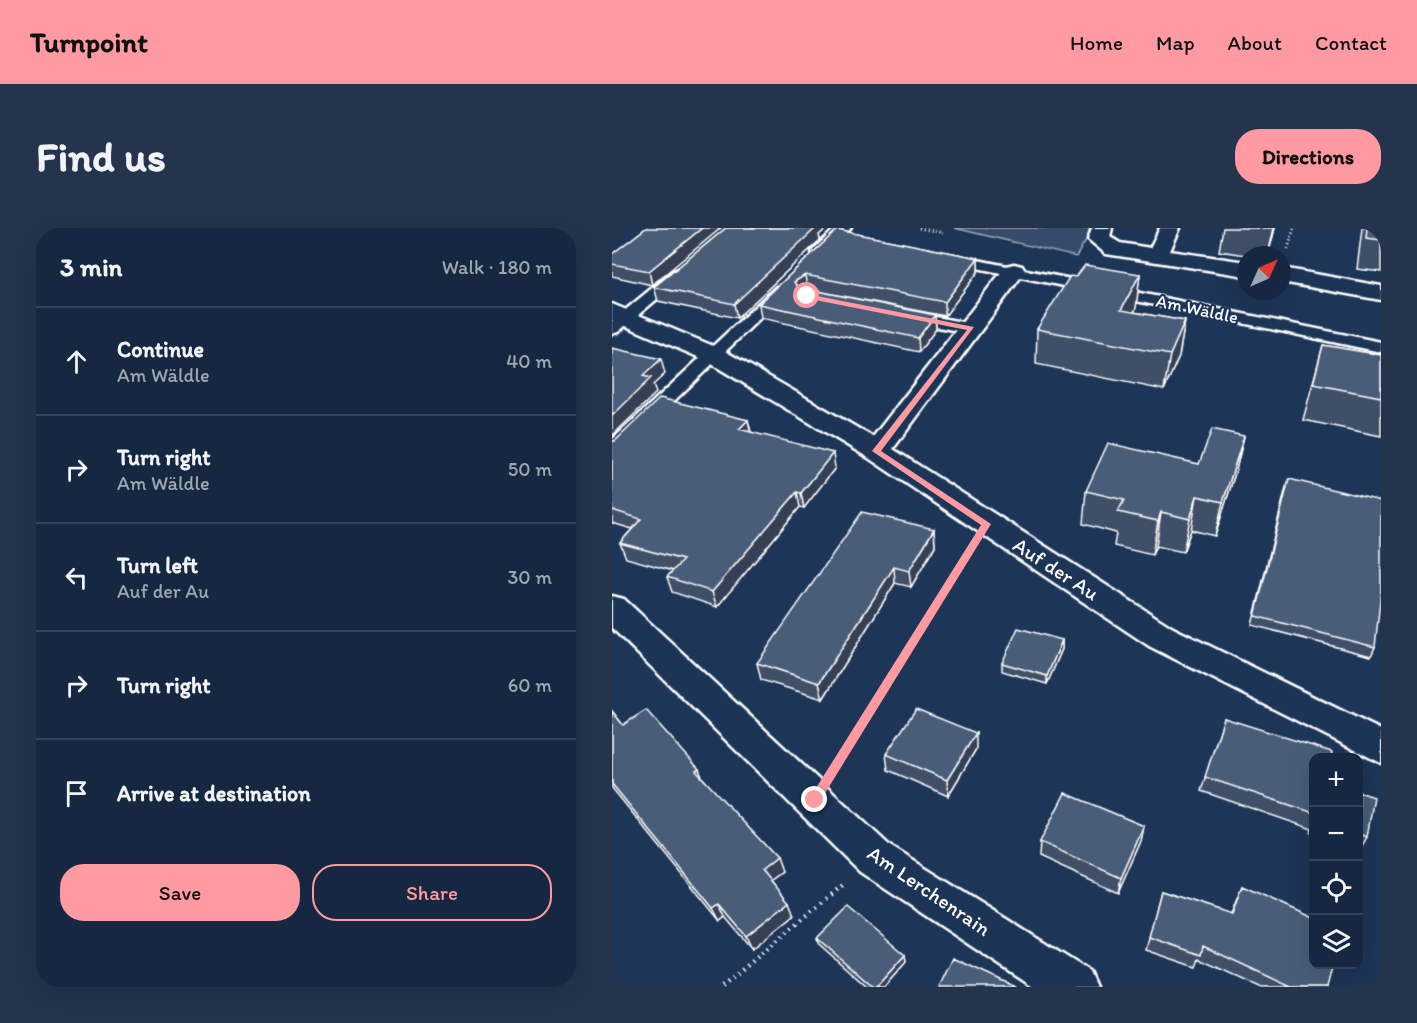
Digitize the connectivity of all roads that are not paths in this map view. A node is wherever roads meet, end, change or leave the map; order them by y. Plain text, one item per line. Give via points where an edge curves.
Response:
1 (844, 228) edge
2 (1102, 228) edge
3 (1170, 228) edge
4 (1157, 255) junction
5 (937, 256) edge
6 (811, 260) edge
7 (690, 264) edge
8 (1237, 268) edge
9 (1014, 271) junction
10 (795, 276) edge
11 (1291, 277) edge
12 (1381, 292) edge
13 (889, 312) edge
14 (617, 319) edge
15 (972, 328) junction
16 (1381, 347) edge
17 (714, 355) junction
18 (612, 450) edge
19 (877, 451) junction
20 (612, 608) edge
21 (1381, 747) edge
22 (1073, 987) edge

1 - 6 lane
2 - 4 street via 1099,239 1114,249
3 - 4 street
4 - 8 street
5 - 9 lane, Am Wäldle
7 - 14 lane
9 - 15 street
9 - 16 lane, Am Wäldle
10 - 17 lane
11 - 12 street
13 - 15 lane
14 - 17 street, Auf der Au
15 - 19 street
17 - 18 lane
17 - 19 street, Auf der Au
19 - 21 street, Auf der Au via 1161,637
20 - 22 street, Am Lerchenrain via 874,859

